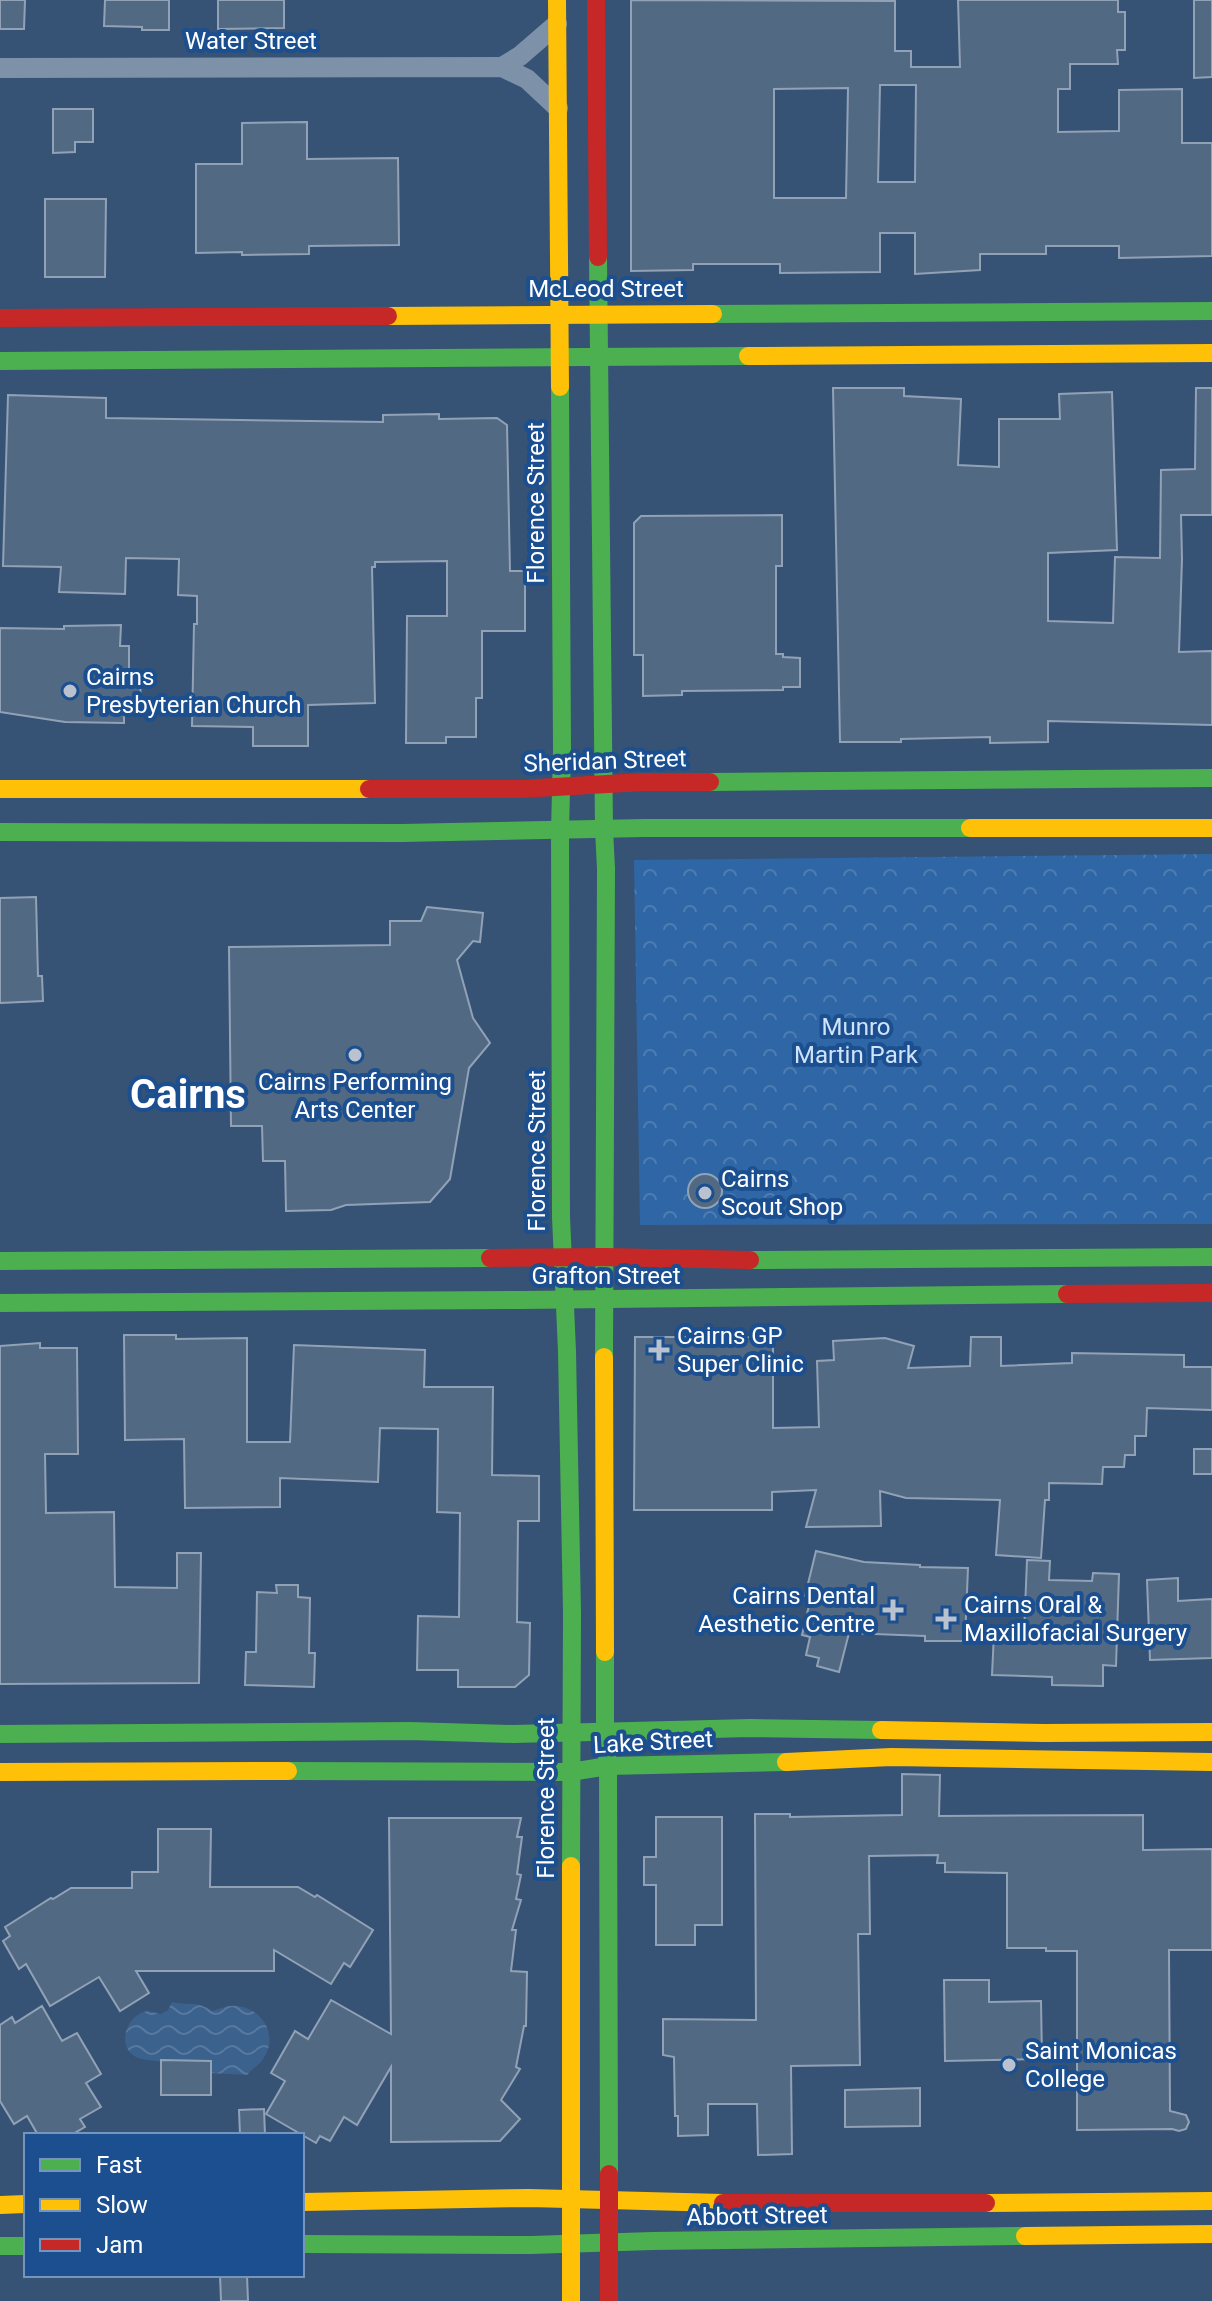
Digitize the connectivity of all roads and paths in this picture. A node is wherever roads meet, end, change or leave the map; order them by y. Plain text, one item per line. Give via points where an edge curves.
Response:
1 (557, 0) edge
2 (596, 0) edge
3 (557, 24) junction
4 (502, 67) junction
5 (0, 68) edge
6 (558, 108) junction
7 (1212, 311) edge
8 (558, 314) junction
9 (598, 314) junction
10 (0, 318) edge
11 (1212, 353) edge
12 (559, 357) junction
13 (598, 357) junction
14 (0, 361) edge
15 (1212, 778) edge
16 (602, 785) junction
17 (309, 788) junction
18 (561, 788) junction
19 (0, 789) edge
20 (313, 819) junction
21 (1212, 828) edge
22 (604, 829) junction
23 (560, 831) junction
24 (0, 832) edge
25 (562, 1257) junction
26 (605, 1257) junction
27 (1212, 1257) edge
28 (0, 1261) edge
29 (409, 1272) junction
30 (692, 1272) junction
31 (1212, 1293) edge
32 (564, 1298) junction
33 (604, 1299) junction
34 (699, 1299) junction
35 (397, 1301) junction
36 (0, 1303) edge
37 (605, 1731) junction
38 (1212, 1732) edge
39 (570, 1733) junction
40 (0, 1734) edge
41 (413, 1751) junction
42 (1212, 1762) edge
43 (608, 1766) junction
44 (0, 1772) edge
45 (571, 1772) junction
46 (572, 2199) junction
47 (407, 2200) junction
48 (609, 2200) junction
49 (1212, 2201) edge
50 (304, 2202) edge
51 (24, 2204) edge
52 (0, 2205) edge
53 (1212, 2234) edge
54 (610, 2241) junction
55 (304, 2244) edge
56 (407, 2244) junction
57 (571, 2244) junction
58 (0, 2246) edge
59 (24, 2246) edge
60 (571, 2301) edge
61 (609, 2301) edge

1 - 3 main road, Florence Street
2 - 9 main road
3 - 4 street
3 - 6 main road, Florence Street
4 - 5 street, Water Street
4 - 6 street via 527,79
6 - 8 main road, Florence Street
7 - 9 main road, McLeod Street
8 - 9 main road, McLeod Street
8 - 10 main road, McLeod Street
8 - 12 main road, Florence Street
9 - 13 main road
11 - 13 main road
12 - 13 main road
12 - 14 main road
12 - 18 main road, Florence Street
13 - 16 main road
15 - 16 main road, Sheridan Street
16 - 18 main road, Sheridan Street
16 - 22 main road
17 - 18 main road, Sheridan Street
17 - 19 main road, Sheridan Street
17 - 20 main road via 317,801
18 - 23 main road, Florence Street
20 - 23 main road
20 - 24 main road
21 - 22 main road
22 - 23 main road
22 - 26 main road
23 - 25 main road, Florence Street
25 - 26 main road, Grafton Street
25 - 29 main road, Grafton Street
25 - 32 main road, Florence Street
26 - 30 main road, Grafton Street
26 - 33 main road
27 - 30 main road, Grafton Street
28 - 29 main road, Grafton Street
29 - 35 main road via 414,1292
30 - 34 main road via 690,1288
31 - 34 main road, Grafton Street
32 - 33 main road, Grafton Street
32 - 35 main road, Grafton Street
32 - 39 main road, Florence Street
33 - 34 main road, Grafton Street
33 - 37 main road
35 - 36 main road, Grafton Street
37 - 38 main road, Lake Street
37 - 39 main road, Lake Street
37 - 43 main road
39 - 41 main road, Lake Street via 513,1734
39 - 45 main road, Florence Street
40 - 41 main road, Lake Street
41 - 44 main road, Lake Street
41 - 45 main road, Lake Street
42 - 43 main road, Lake Street via 891,1757
43 - 45 main road, Lake Street
43 - 48 main road
45 - 46 main road, Florence Street
46 - 47 main road, Abbott Street
46 - 48 main road, Abbott Street
46 - 57 main road, Florence Street
47 - 50 main road, Abbott Street
47 - 56 main road via 417,2223
48 - 49 main road, Abbott Street
48 - 54 main road
51 - 52 main road
53 - 54 main road, Abbott Street
54 - 57 main road, Abbott Street
54 - 61 main road
55 - 56 main road, Abbott Street
56 - 57 main road, Abbott Street
57 - 60 main road, Florence Street
58 - 59 main road

